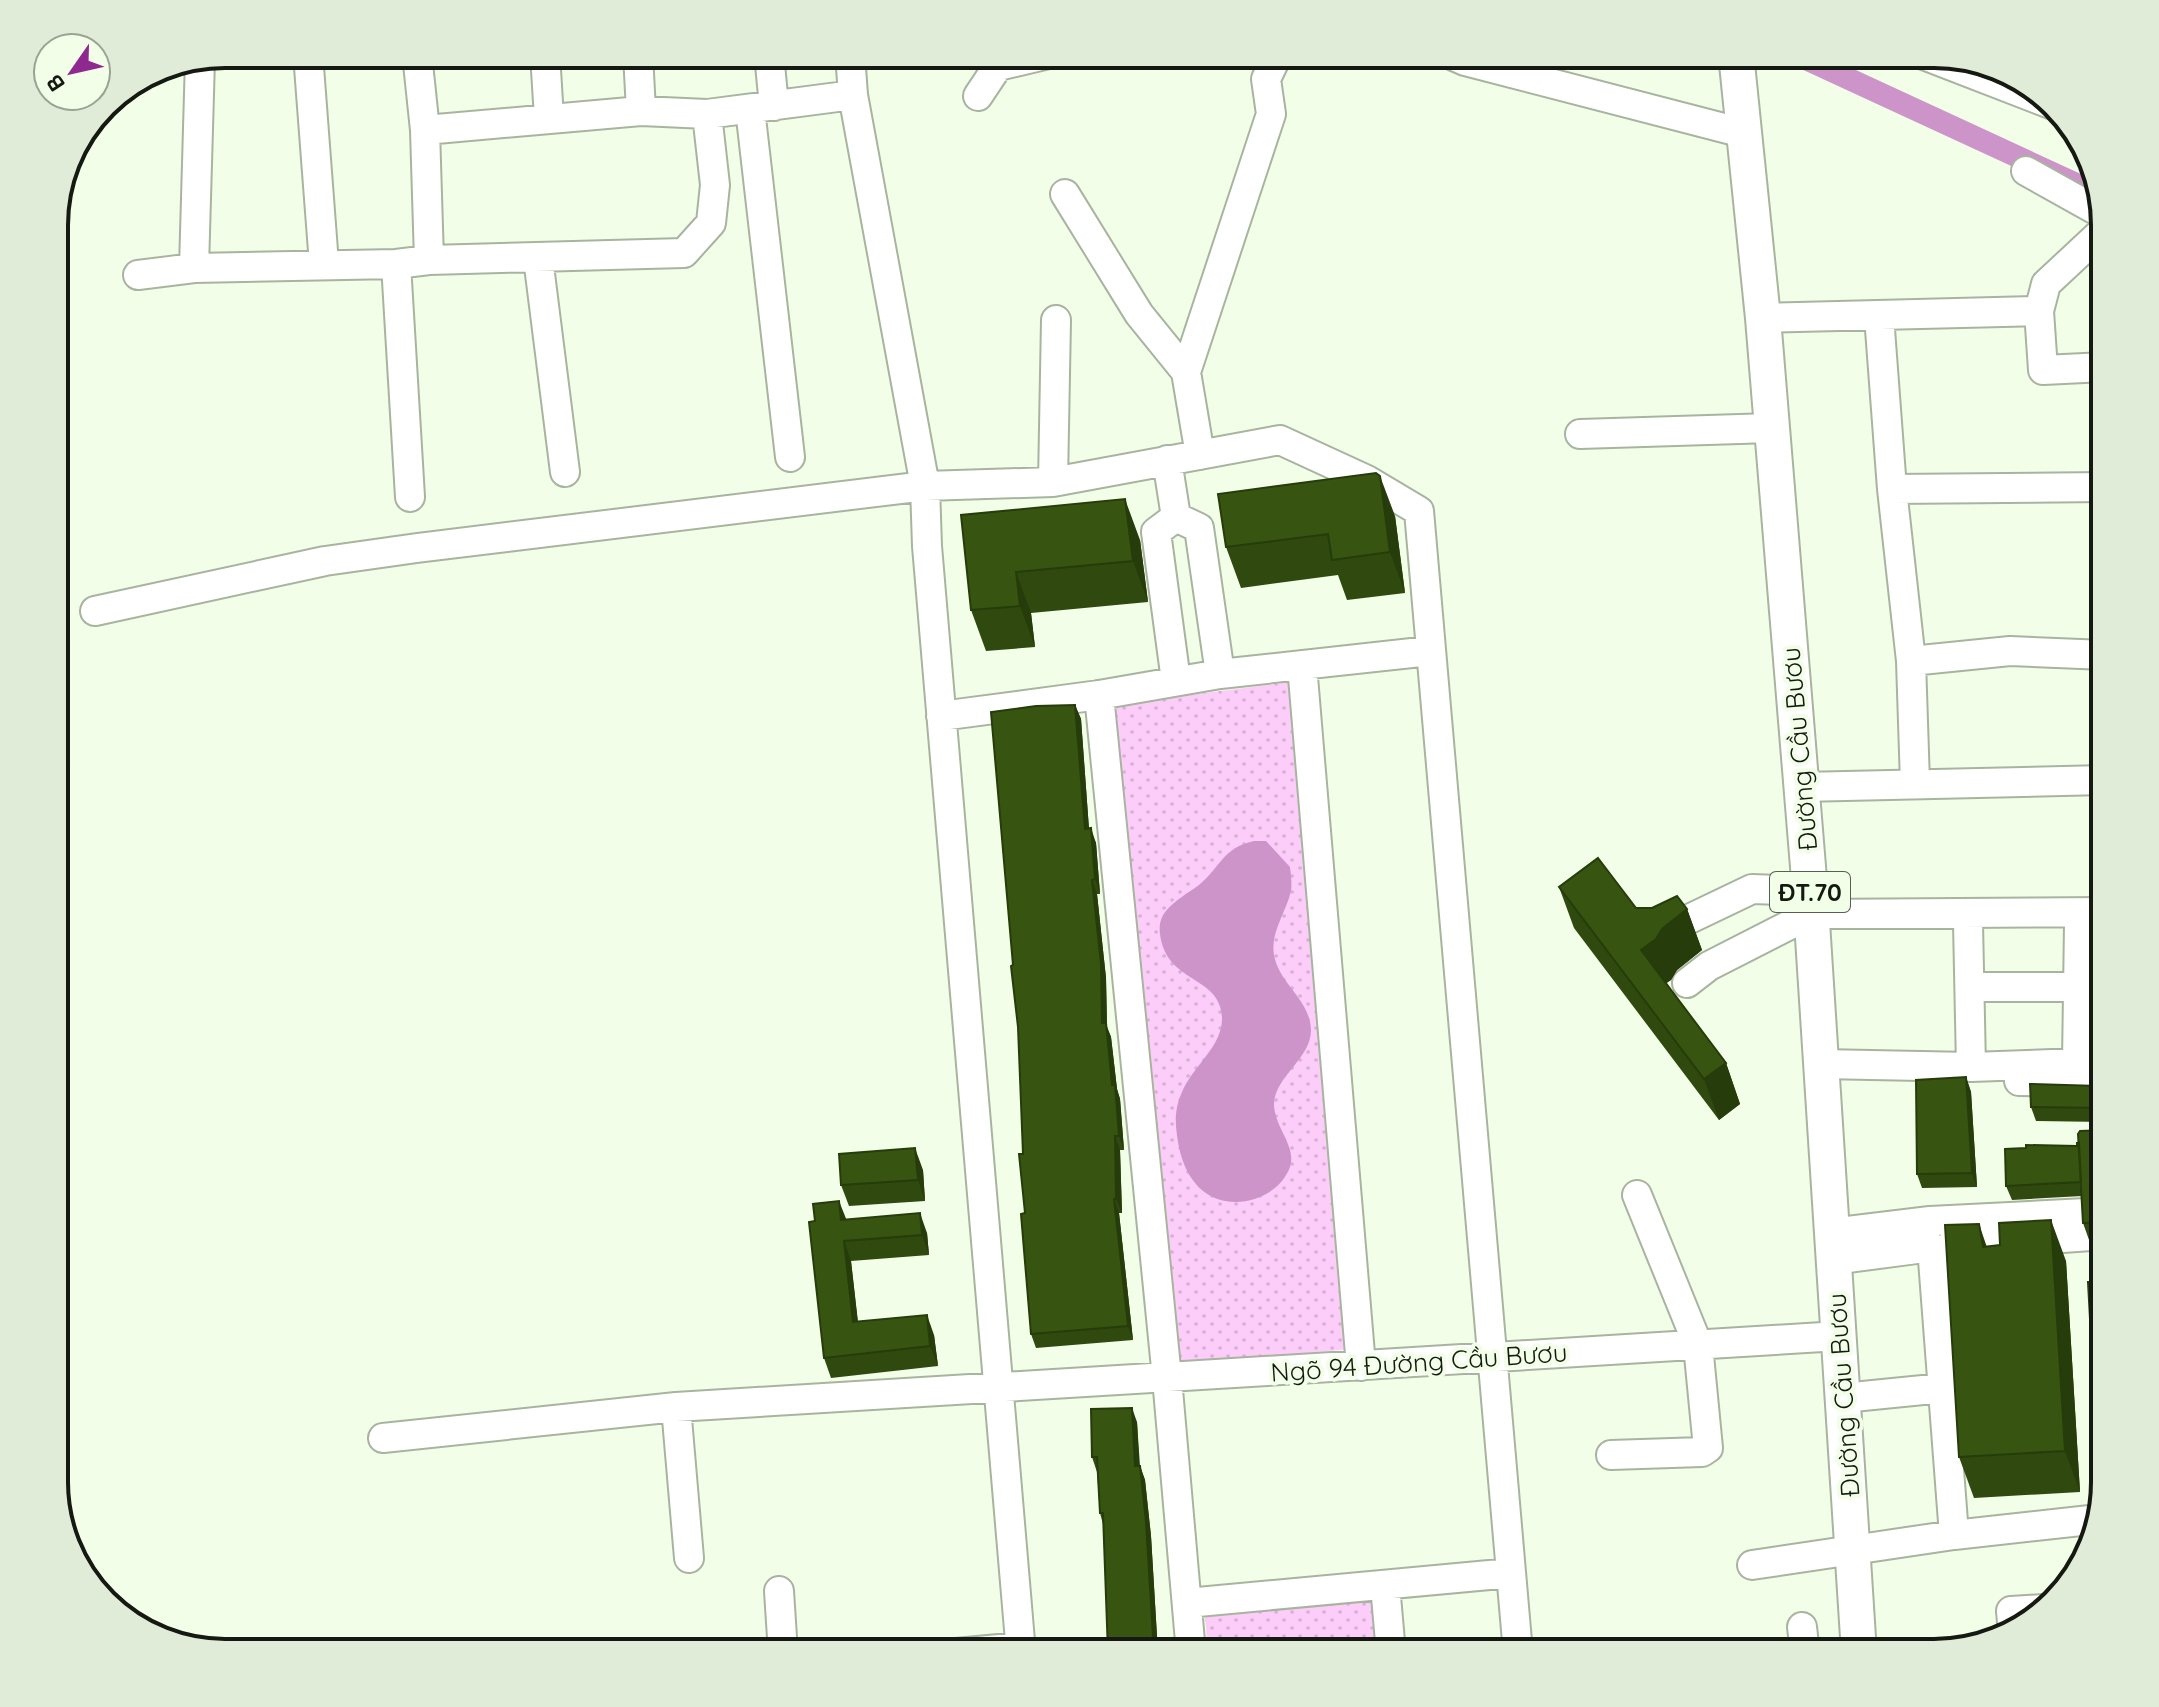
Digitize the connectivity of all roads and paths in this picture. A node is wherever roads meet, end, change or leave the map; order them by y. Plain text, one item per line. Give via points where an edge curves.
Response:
1 (309, 68) edge
2 (418, 68) edge
3 (546, 68) edge
4 (639, 68) edge
5 (767, 68) edge
6 (851, 68) edge
7 (997, 68) edge
8 (1271, 68) edge
9 (1492, 68) edge
10 (1737, 68) edge
11 (200, 70) edge
12 (1967, 71) edge
13 (2010, 88) edge
14 (853, 95) junction
15 (978, 96) dead end
16 (762, 107) junction
17 (641, 111) junction
18 (707, 114) junction
19 (549, 118) junction
20 (425, 130) junction
21 (1743, 133) junction
22 (2026, 171) dead end
23 (1065, 194) dead end
24 (2090, 207) edge
25 (2091, 242) edge
26 (538, 258) junction
27 (429, 260) junction
28 (324, 264) junction
29 (396, 264) junction
30 (194, 268) junction
31 (138, 275) dead end
32 (2039, 311) junction
33 (1879, 316) junction
34 (1763, 318) junction
35 (1056, 320) dead end
36 (2091, 368) edge
37 (1186, 372) junction
38 (1772, 428) junction
39 (1580, 434) dead end
40 (1200, 455) junction
41 (790, 457) dead end
42 (1167, 460) junction
43 (565, 472) dead end
44 (1053, 482) junction
45 (925, 486) junction
46 (2091, 487) edge
47 (1892, 489) junction
48 (410, 497) dead end
49 (1176, 517) junction
50 (95, 611) dead end
51 (1430, 651) junction
52 (2091, 654) edge
53 (1911, 661) junction
54 (1302, 665) junction
55 (1220, 674) junction
56 (1176, 681) junction
57 (1099, 695) junction
58 (941, 716) junction
59 (2091, 780) edge
60 (1915, 783) junction
61 (1801, 787) junction
62 (1811, 903) junction
63 (2091, 912) edge
64 (1968, 923) dead end
65 (2091, 924) edge
66 (1660, 933) edge
67 (1687, 983) dead end
68 (2091, 986) edge
69 (1970, 987) junction
70 (2091, 1062) edge
71 (1971, 1067) junction
72 (1822, 1071) junction
73 (2091, 1082) edge
74 (1637, 1195) dead end
75 (2091, 1213) edge
76 (2091, 1236) edge
77 (1832, 1246) junction
78 (1932, 1247) junction
79 (1839, 1336) junction
80 (1698, 1345) junction
81 (1494, 1358) junction
82 (1361, 1366) junction
83 (1167, 1378) junction
84 (1943, 1388) junction
85 (998, 1389) junction
86 (1843, 1398) junction
87 (676, 1407) junction
88 (383, 1438) dead end
89 (1611, 1455) dead end
90 (2086, 1520) edge
91 (1954, 1535) junction
92 (1852, 1548) junction
93 (689, 1558) dead end
94 (1752, 1565) dead end
95 (1511, 1573) junction
96 (1385, 1585) junction
97 (779, 1591) dead end
98 (1187, 1603) junction
99 (2025, 1610) edge
100 (2012, 1618) edge
101 (782, 1639) edge
102 (1019, 1639) edge
103 (1190, 1639) edge
104 (1390, 1639) edge
105 (1517, 1639) edge
106 (1858, 1639) edge

1 - 28 street
2 - 20 street
3 - 19 street
4 - 17 street
5 - 16 street
6 - 14 street
7 - 15 street
8 - 37 street via 1266,79 1271,114
9 - 21 street
10 - 21 main road, ĐT.70
11 - 30 street
12 - 13 street
14 - 16 street
14 - 45 street
16 - 18 street
16 - 41 street
17 - 18 street
17 - 19 street
18 - 26 street via 715,185 711,223 684,253
19 - 20 street
20 - 27 street
21 - 34 main road, Đường Cầu Bươu / ĐT.70
22 - 24 street
23 - 37 street via 1139,314
25 - 32 street via 2046,284
26 - 27 street
26 - 43 street
27 - 29 street
28 - 29 street
28 - 30 street
29 - 48 street
30 - 31 street
32 - 33 street
32 - 36 street via 2043,370
33 - 34 street
33 - 47 street
34 - 38 main road, Đường Cầu Bươu / ĐT.70
35 - 44 street
37 - 40 street
38 - 39 street
38 - 61 main road, Đường Cầu Bươu / ĐT.70
40 - 42 street
40 - 51 street via 1280,440 1419,511
42 - 44 street
42 - 49 street
44 - 45 street
45 - 50 street via 325,561
45 - 58 street
46 - 47 street
47 - 53 street
49 - 55 street via 1199,528
49 - 56 street via 1156,532
51 - 54 street
51 - 81 street
52 - 53 street via 2010,651
53 - 60 street
54 - 55 street
54 - 82 street
55 - 56 street
56 - 57 street
57 - 58 street
57 - 83 street
58 - 85 street
59 - 60 street
60 - 61 street
61 - 62 main road, Đường Cầu Bươu / ĐT.70
62 - 63 street
62 - 66 street via 1752,889
62 - 67 street
62 - 72 main road, Đường Cầu Bươu / ĐT.70
64 - 69 street
65 - 68 street via 2079,924
68 - 69 street
68 - 70 street
69 - 71 street
70 - 71 street
71 - 72 street
72 - 73 street
72 - 77 main road, Đường Cầu Bươu / ĐT.70
74 - 80 street
75 - 77 street via 1930,1221
76 - 78 street
77 - 78 street
77 - 79 main road, Đường Cầu Bươu / ĐT.70
78 - 84 street
79 - 80 street, Ngõ 94 Đường Cầu Bươu
79 - 86 main road, Đường Cầu Bươu / ĐT.70
80 - 81 street, Ngõ 94 Đường Cầu Bươu
80 - 89 street via 1708,1448
81 - 82 street, Ngõ 94 Đường Cầu Bươu
81 - 95 street
82 - 83 street, Ngõ 94 Đường Cầu Bươu
83 - 85 street, Ngõ 94 Đường Cầu Bươu
83 - 98 street
84 - 86 street
84 - 91 street
85 - 87 street, Ngõ 94 Đường Cầu Bươu
85 - 102 street
86 - 92 main road, Đường Cầu Bươu / ĐT.70
87 - 88 street, Ngõ 94 Đường Cầu Bươu
87 - 93 street
90 - 91 street
91 - 92 street
92 - 94 street
92 - 106 main road, Đường Cầu Bươu / ĐT.70
95 - 96 street
95 - 105 street
96 - 98 street
96 - 104 street
97 - 101 street
98 - 103 street
99 - 100 street via 2011,1611

